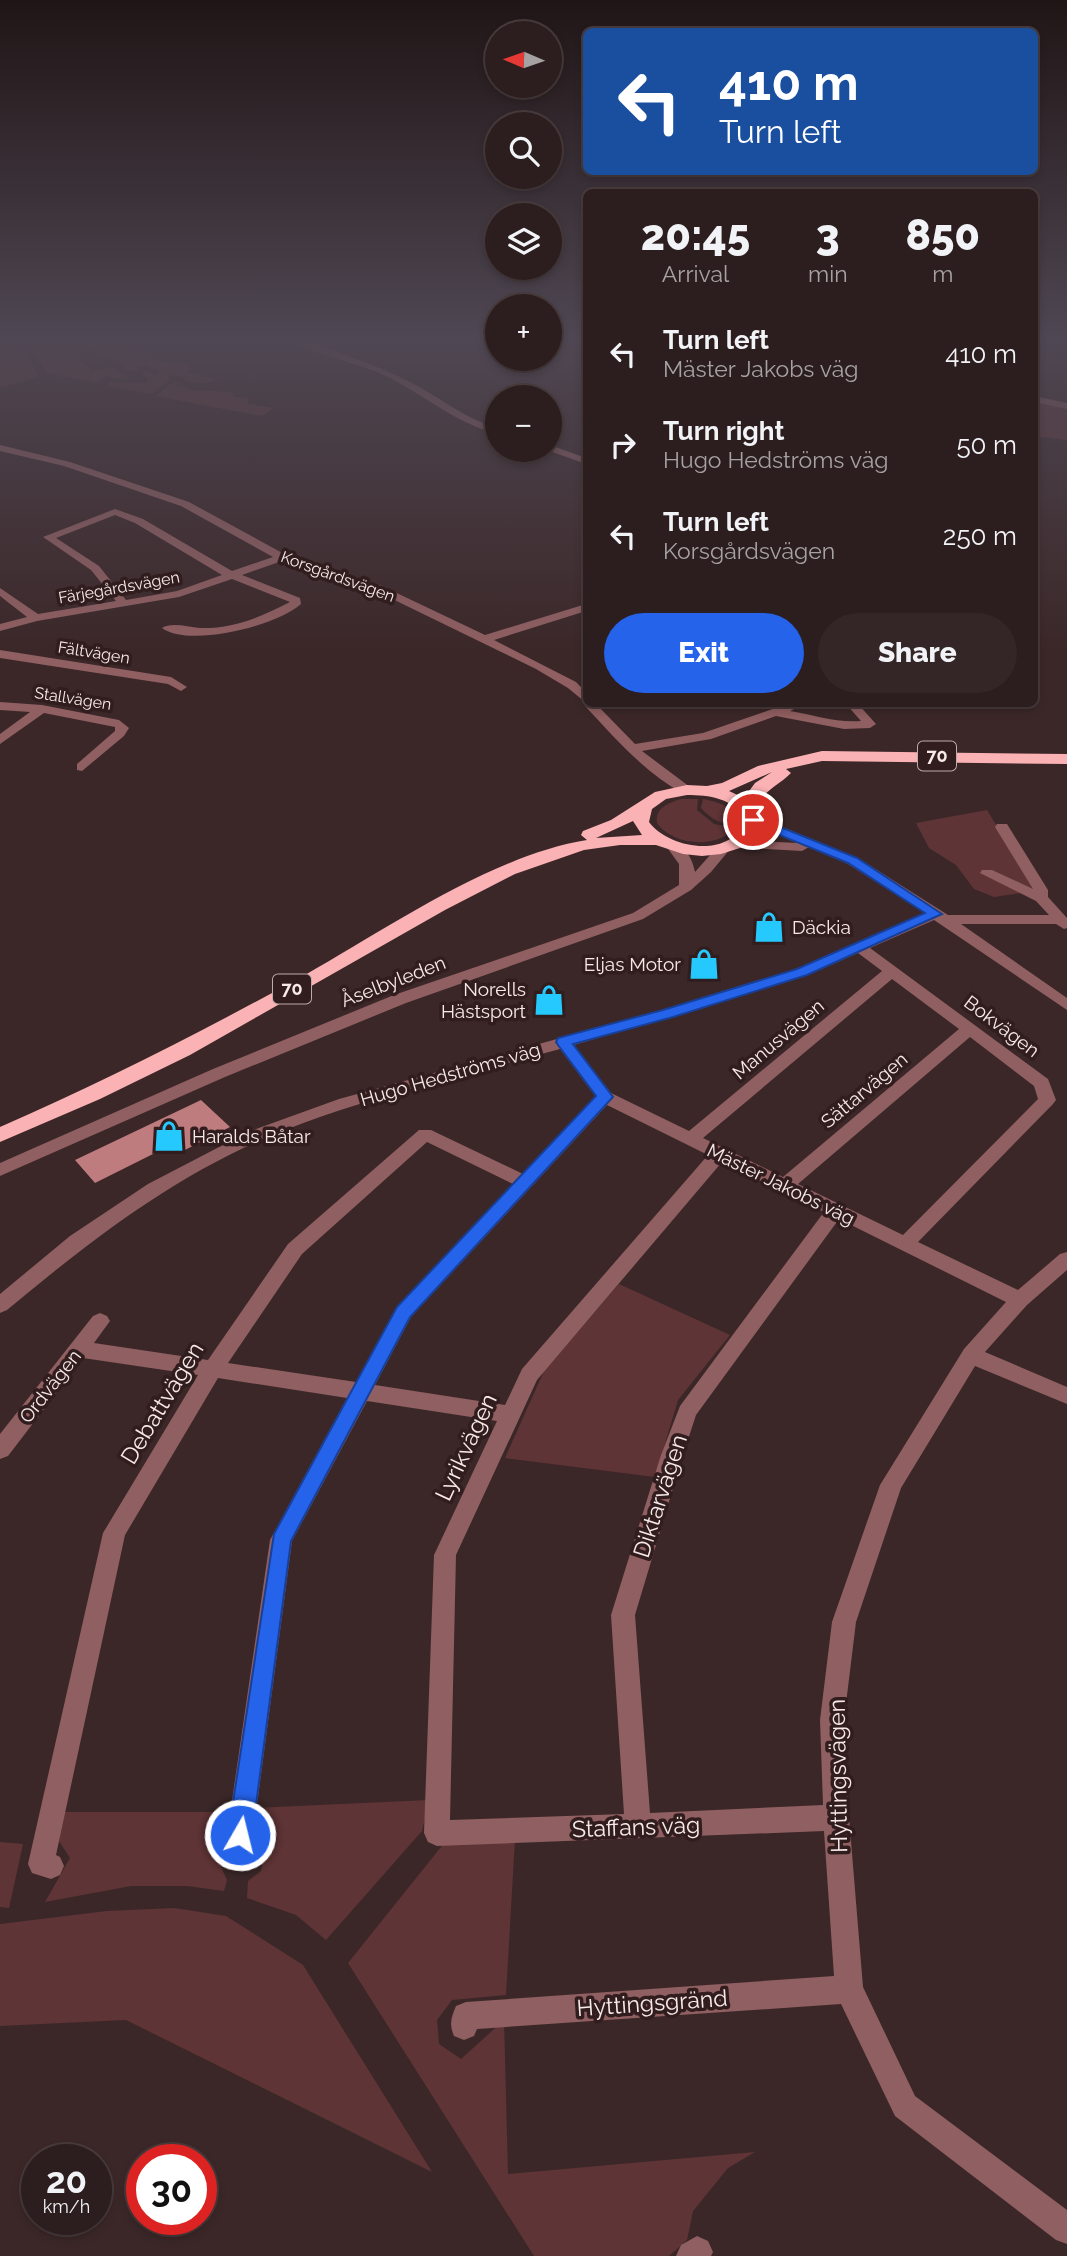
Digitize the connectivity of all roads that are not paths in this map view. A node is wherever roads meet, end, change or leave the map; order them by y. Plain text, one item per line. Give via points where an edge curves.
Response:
1 (0, 448) edge
2 (562, 452) edge
3 (583, 460) edge
4 (282, 557) junction
5 (233, 576) junction
6 (0, 591) edge
7 (122, 602) junction
8 (583, 608) edge
9 (36, 618) junction
10 (0, 628) edge
11 (168, 628) dead end
12 (484, 639) junction
13 (0, 654) edge
14 (181, 687) dead end
15 (583, 696) edge
16 (0, 706) edge
17 (593, 707) edge
18 (791, 707) edge
19 (855, 707) edge
20 (42, 709) junction
21 (775, 713) junction
22 (0, 740) edge
23 (631, 749) junction
24 (1067, 759) edge
25 (643, 762) junction
26 (1067, 765) edge
27 (82, 766) dead end
28 (687, 790) junction
29 (707, 791) junction
30 (649, 803) junction
31 (750, 814) junction
32 (1002, 827) dead end
33 (665, 843) junction
34 (730, 846) junction
35 (853, 860) junction
36 (987, 873) dead end
37 (686, 887) junction
38 (1057, 912) edge
39 (939, 917) junction
40 (861, 948) junction
41 (892, 971) junction
42 (1067, 1005) edge
43 (971, 1028) junction
44 (563, 1042) junction
45 (605, 1097) junction
46 (0, 1124) edge
47 (0, 1135) edge
48 (690, 1139) junction
49 (719, 1153) junction
50 (0, 1170) edge
51 (524, 1182) junction
52 (785, 1185) junction
53 (835, 1211) junction
54 (905, 1244) junction
55 (1067, 1259) edge
56 (1020, 1300) junction
57 (0, 1305) edge
58 (100, 1321) dead end
59 (79, 1349) junction
60 (971, 1355) junction
61 (212, 1370) junction
62 (359, 1392) junction
63 (1067, 1396) edge
64 (510, 1414) junction
65 (0, 1450) edge
66 (836, 1817) junction
67 (638, 1827) junction
68 (437, 1833) joint
69 (248, 1854) dead end
70 (51, 1866) dead end
71 (849, 1989) junction
72 (464, 2026) dead end
73 (1067, 2229) edge

1 - 4 street, Korsgårdsvägen via 161,494
2 - 3 street
4 - 5 street, Färjegårdsvägen
4 - 12 street, Korsgårdsvägen via 378,588
5 - 7 street, Färjegårdsvägen via 179,594
5 - 7 street via 139,521 115,512 48,537 95,568
5 - 11 street via 288,596 295,604 225,631
6 - 9 street
7 - 9 street, Färjegårdsvägen
8 - 12 street
9 - 10 street, Färjegårdsvägen
12 - 15 street, Korsgårdsvägen via 558,675
13 - 14 street, Fältvägen via 171,681
16 - 20 street, Stallvägen
17 - 23 street
18 - 21 street
19 - 21 street via 870,724 830,726
20 - 22 street
20 - 27 street, Stallvägen via 123,728
21 - 23 street via 698,738
23 - 25 street
24 - 29 highway, 70 via 822,756 764,769
25 - 28 street
25 - 30 street via 654,785
26 - 31 highway, 70 via 817,764 765,782 757,790
28 - 29 highway, 70
28 - 30 highway, 70
29 - 31 highway, 70 via 734,799
30 - 33 highway via 640,817 643,827
30 - 46 highway, 70 via 603,830 481,875 171,1044
31 - 34 highway, 70 via 750,833
31 - 35 street
32 - 38 street
33 - 34 highway, 70 via 699,850
33 - 37 street via 688,866
33 - 47 highway, 70 via 630,838 599,842 486,881 182,1050
34 - 35 street via 789,845
34 - 37 street, Åselbyleden
35 - 39 street
36 - 38 street
37 - 50 street, Åselbyleden via 638,916 400,999
38 - 39 street
39 - 40 street, Hugo Hedströms väg
39 - 42 street
40 - 41 street, Bokvägen
40 - 44 street, Hugo Hedströms väg via 790,976
41 - 43 street, Bokvägen
41 - 48 street, Manusvägen
43 - 52 street, Sättarvägen
43 - 54 street, Bokvägen via 1042,1083 1047,1100
44 - 45 street, Mäster Jakobs väg
44 - 57 street, Hugo Hedströms väg via 345,1103 254,1136 155,1189 77,1241
45 - 48 street, Mäster Jakobs väg
45 - 51 street
48 - 49 street, Mäster Jakobs väg
49 - 52 street, Mäster Jakobs väg
49 - 64 street, Lyrikvägen via 529,1375
51 - 61 street, Debattvägen via 425,1134 295,1249
51 - 62 street via 404,1312
52 - 53 street, Mäster Jakobs väg
53 - 54 street, Mäster Jakobs väg
53 - 67 street, Diktarvägen via 687,1412 672,1455 623,1615
54 - 56 street, Mäster Jakobs väg
55 - 56 street, Hyttingsvägen
56 - 60 street, Hyttingsvägen
58 - 59 street, Ordvägen
59 - 61 street
59 - 65 street, Ordvägen
60 - 63 street
60 - 66 street, Hyttingsvägen via 891,1485 844,1622 832,1720
61 - 62 street
61 - 70 street, Debattvägen via 114,1533 41,1864
62 - 64 street
62 - 69 street via 281,1541 240,1835
64 - 68 street, Lyrikvägen via 445,1555
66 - 67 street, Staffans väg
66 - 71 street, Hyttingsvägen
67 - 68 street, Staffans väg
71 - 72 street, Hyttingsgränd via 466,2016
71 - 73 street, Hyttingsvägen via 905,2106

